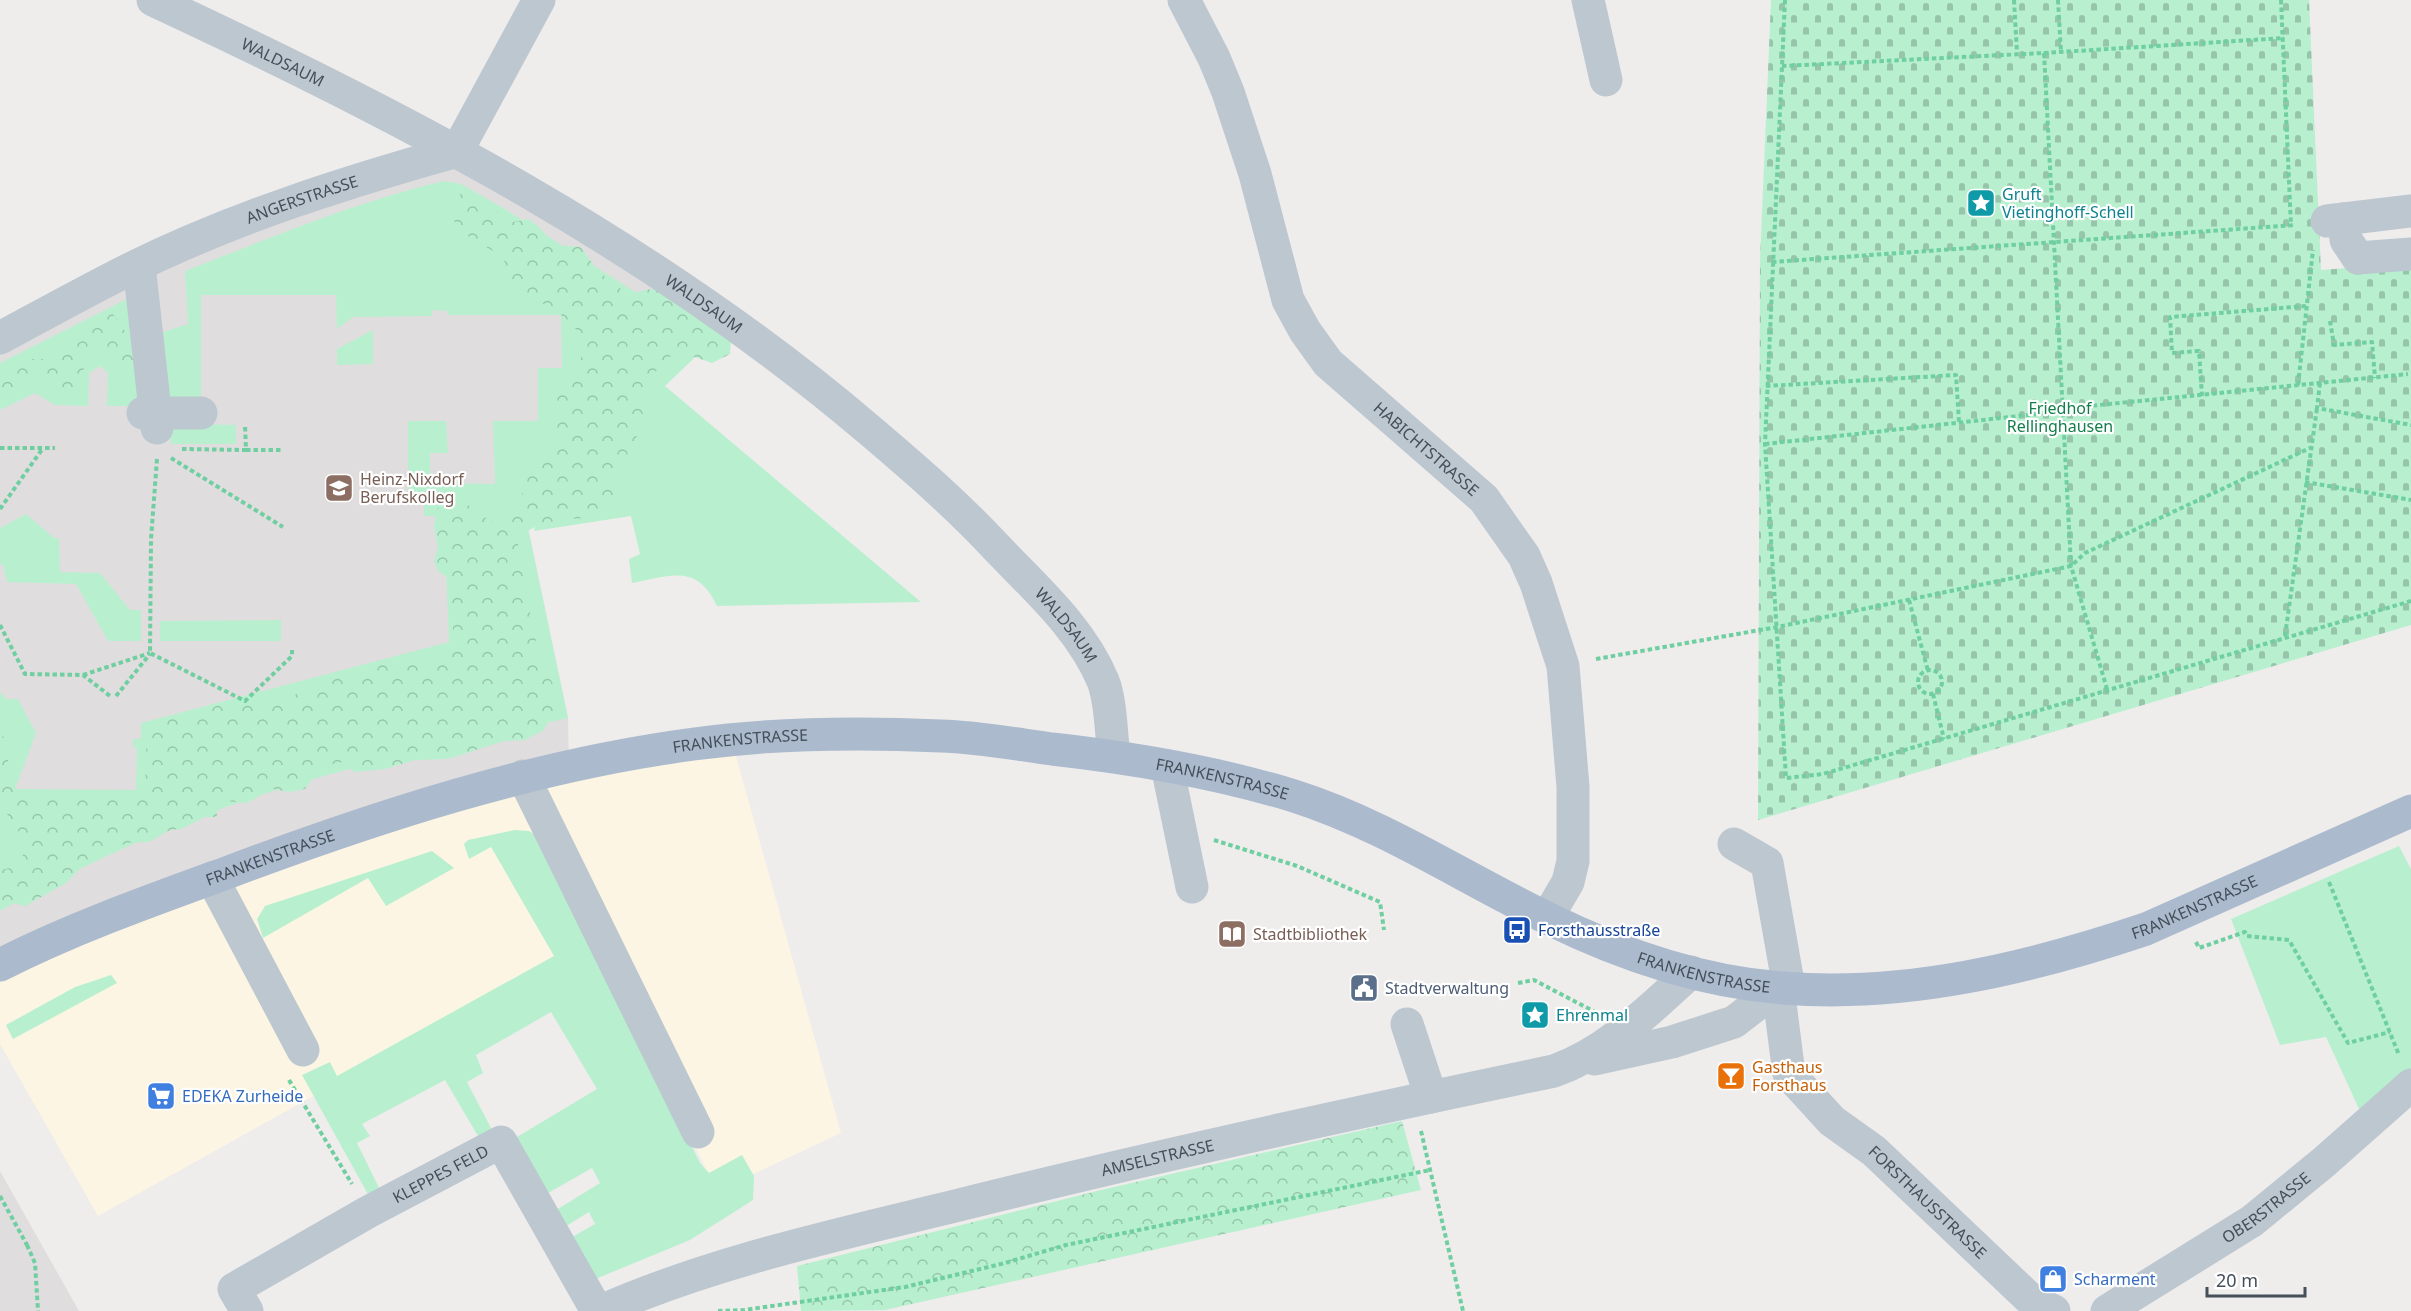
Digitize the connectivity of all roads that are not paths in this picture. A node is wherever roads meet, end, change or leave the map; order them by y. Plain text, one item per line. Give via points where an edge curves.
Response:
1 (153, 0) edge
2 (540, 0) edge
3 (1184, 0) edge
4 (1588, 0) edge
5 (1606, 80) dead end
6 (457, 151) junction
7 (2411, 211) edge
8 (2411, 254) edge
9 (139, 265) junction
10 (0, 338) edge
11 (201, 413) dead end
12 (1114, 756) junction
13 (1167, 766) junction
14 (523, 777) junction
15 (2411, 811) edge
16 (1734, 844) dead end
17 (212, 878) junction
18 (1192, 886) dead end
19 (1547, 918) junction
20 (0, 965) edge
21 (1691, 972) junction
22 (1784, 988) junction
23 (1407, 1024) dead end
24 (303, 1050) dead end
25 (1578, 1063) junction
26 (2411, 1085) edge
27 (1423, 1099) junction
28 (698, 1132) dead end
29 (247, 1311) edge
30 (599, 1311) edge
31 (2054, 1311) edge
32 (2107, 1311) edge

1 - 6 street, WALDSAUM via 270,54
2 - 6 street
3 - 19 street, HABICHTSTRASSE via 1228,92 1255,174 1288,300 1305,331 1328,363 1467,482 1499,517 1536,583 1563,666 1573,787 1574,861 1568,882
4 - 5 street
6 - 9 street, ANGERSTRASSE via 378,172 264,213
6 - 12 street, WALDSAUM via 621,246 798,369 953,501 1077,632 1105,683
7 - 8 street via 2321,227 2346,240 2358,258
9 - 10 street, ANGERSTRASSE
9 - 11 street, bridge via 156,436
12 - 13 main road, FRANKENSTRASSE
12 - 14 main road, FRANKENSTRASSE via 945,736 823,734 694,744
13 - 18 street
13 - 19 main road, FRANKENSTRASSE via 1296,796 1360,822
14 - 17 main road, FRANKENSTRASSE via 367,822
14 - 28 street
15 - 22 main road, FRANKENSTRASSE via 2115,939 2004,970 1912,985 1843,990
16 - 22 street, FORSTHAUSSTRASSE via 1767,863
17 - 20 main road, FRANKENSTRASSE
17 - 24 street
19 - 21 main road, FRANKENSTRASSE via 1600,942
21 - 22 main road, FRANKENSTRASSE
21 - 25 street, AMSELSTRASSE via 1628,1030
22 - 25 street via 1734,1022 1672,1042
22 - 31 street, FORSTHAUSSTRASSE via 1789,1074 1832,1121 1874,1151 2030,1299
23 - 27 street
25 - 27 street, AMSELSTRASSE
26 - 32 street, OBERSTRASSE via 2252,1221
27 - 30 street, AMSELSTRASSE via 1095,1171 792,1246 642,1293
29 - 30 street, KLEPPES FELD via 234,1289 501,1142

